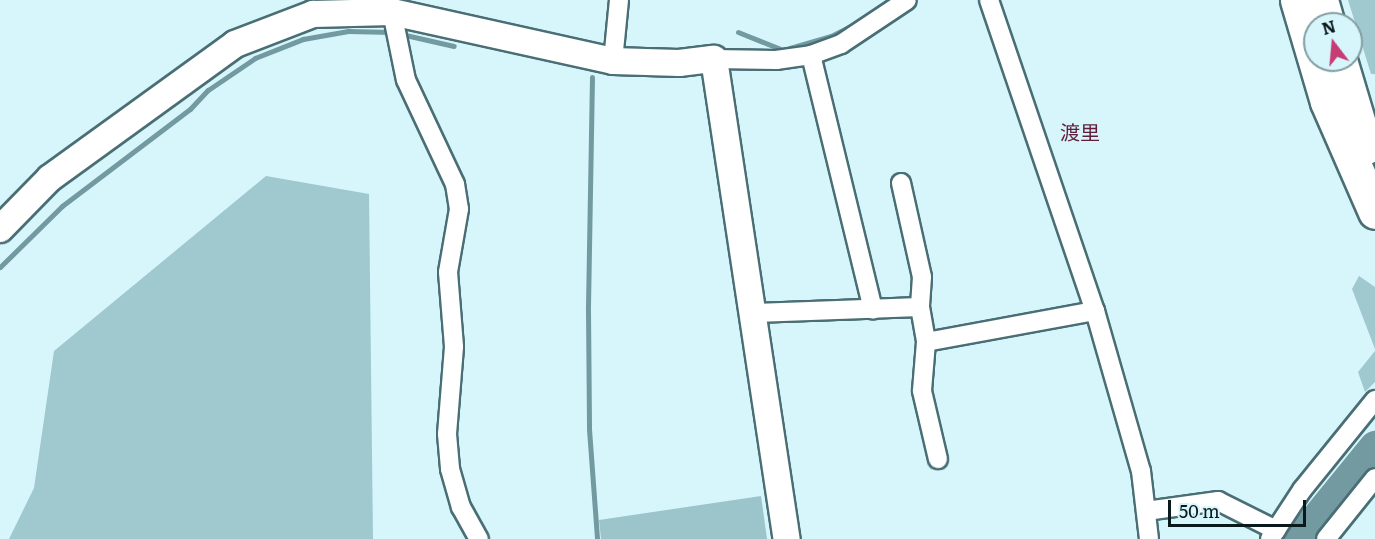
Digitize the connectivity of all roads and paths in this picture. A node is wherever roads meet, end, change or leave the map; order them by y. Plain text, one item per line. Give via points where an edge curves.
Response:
1 (619, 0) edge
2 (907, 0) edge
3 (989, 0) edge
4 (1297, 0) edge
5 (315, 7) edge
6 (393, 18) junction
7 (811, 55) junction
8 (714, 59) junction
9 (613, 61) junction
10 (1344, 72) edge
11 (1375, 178) edge
12 (901, 183) dead end
13 (1375, 212) edge
14 (0, 229) edge
15 (920, 307) junction
16 (873, 310) junction
17 (1095, 311) junction
18 (754, 313) junction
19 (926, 342) junction
20 (1375, 400) edge
21 (938, 459) dead end
22 (1375, 478) edge
23 (1146, 511) junction
24 (1273, 535) edge
25 (479, 539) edge
26 (787, 539) edge
27 (1149, 539) edge
28 (1326, 539) edge

1 - 9 street
2 - 7 street via 841,44
3 - 17 street
4 - 13 highway via 1328,102
5 - 6 street
5 - 14 street via 235,44 50,178
6 - 9 street
6 - 25 street via 406,80 456,184 459,209 448,272 454,347 447,434 450,469 461,507
7 - 8 street via 776,60
7 - 16 street
8 - 9 street via 679,63
8 - 18 street
10 - 11 highway
12 - 15 street via 922,277
15 - 16 street
15 - 19 street
16 - 18 street
17 - 19 street
17 - 23 street via 1141,471
18 - 26 street
19 - 21 street via 922,391
20 - 24 street via 1302,490
22 - 28 street
23 - 24 street via 1218,501
23 - 27 street

